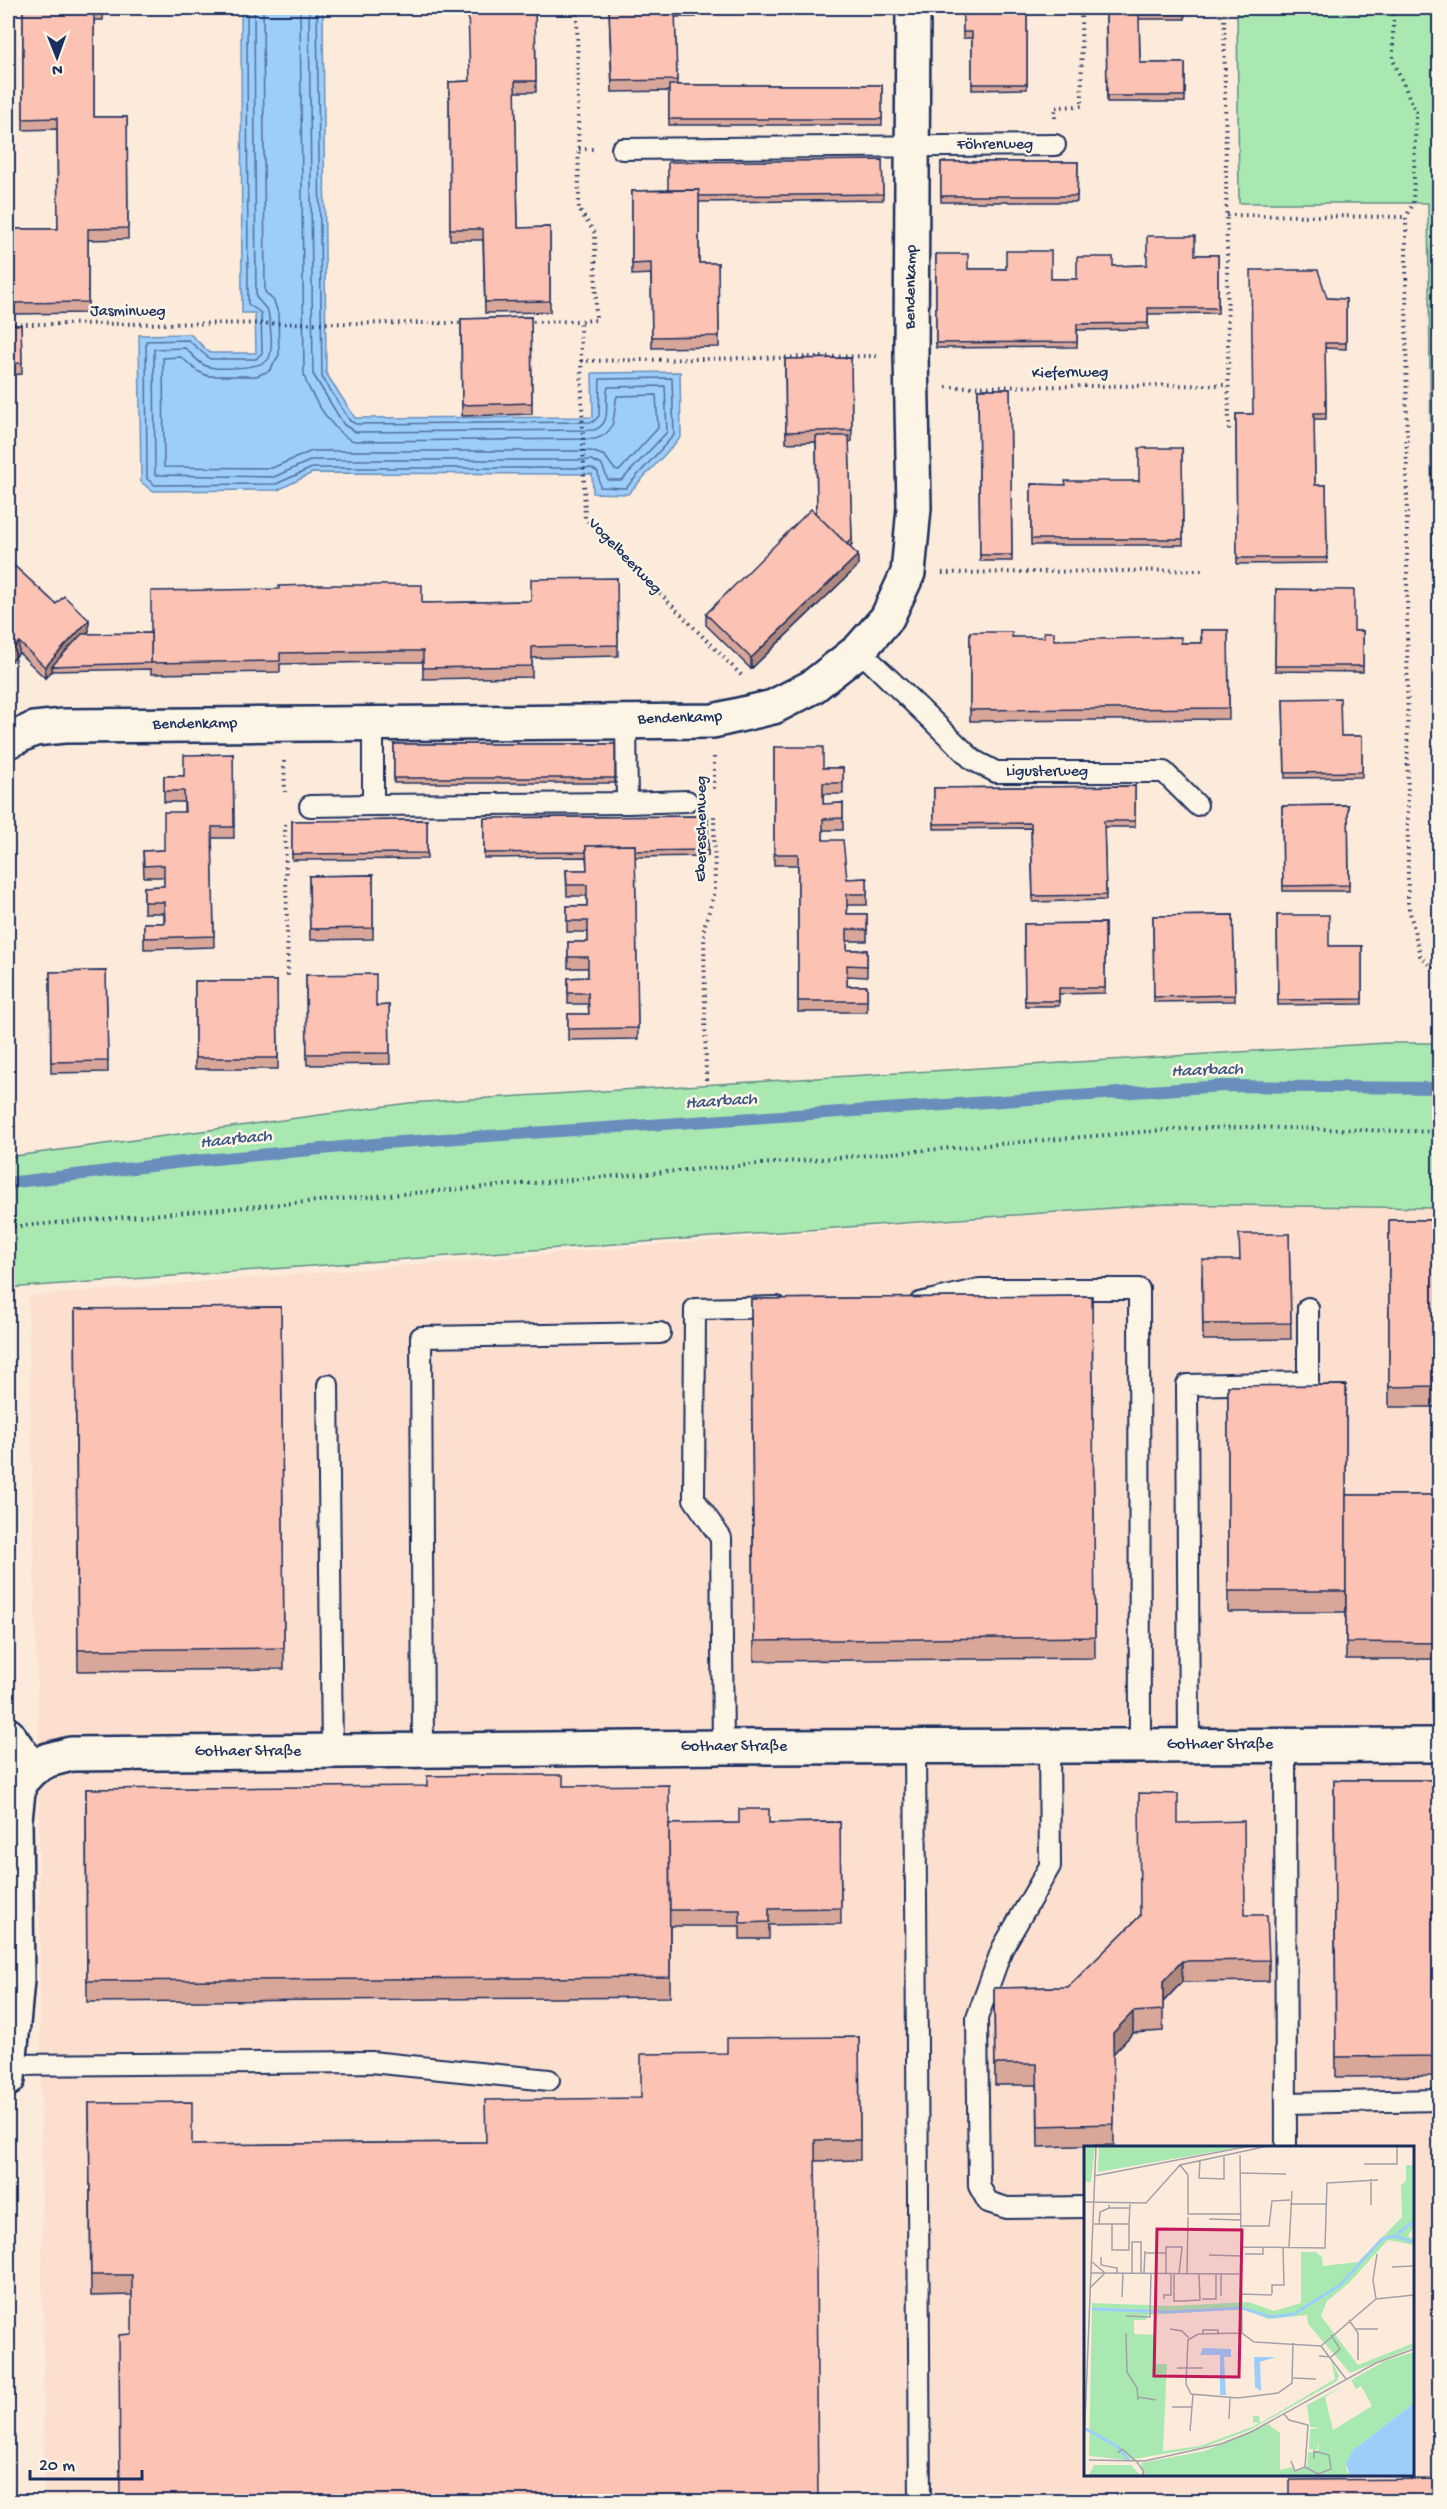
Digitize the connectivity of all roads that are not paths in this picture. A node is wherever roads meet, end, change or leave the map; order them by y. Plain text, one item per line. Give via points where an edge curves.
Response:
1 (913, 8) edge
2 (1055, 145) road end
3 (914, 146) junction
4 (622, 149) dead end
5 (859, 650) junction
6 (626, 721) junction
7 (373, 723) junction
8 (8, 741) edge
9 (687, 801) dead end
10 (627, 803) junction
11 (1197, 804) dead end
12 (373, 805) junction
13 (310, 806) dead end
14 (903, 1305) edge
15 (799, 1307) edge
16 (1308, 1308) dead end
17 (660, 1333) dead end
18 (328, 1384) dead end
19 (8, 1735) edge
20 (1189, 1745) junction
21 (1285, 1745) junction
22 (1440, 1745) edge
23 (915, 1746) junction
24 (1049, 1746) junction
25 (1140, 1746) junction
26 (723, 1747) junction
27 (423, 1750) junction
28 (332, 1751) junction
29 (32, 1769) junction
30 (8, 2072) edge
31 (549, 2080) dead end
32 (1440, 2100) edge
33 (1286, 2103) junction
34 (1286, 2146) edge
35 (1084, 2207) edge
36 (920, 2502) edge

1 - 3 street, Bendenkamp
2 - 3 lane, Föhrenweg
3 - 4 lane
3 - 5 street, Bendenkamp via 914,508 908,573 887,618
5 - 6 street, Bendenkamp via 812,687 773,707 713,721
5 - 11 lane, Ligusterweg via 974,760 996,772 1164,772
6 - 7 street, Bendenkamp
6 - 10 lane
7 - 8 street, Bendenkamp via 64,726 34,729
7 - 12 lane
9 - 10 lane
10 - 12 lane
12 - 13 lane
14 - 25 lane via 980,1289 1138,1289
15 - 26 lane via 694,1309 694,1499 721,1538
16 - 20 lane via 1308,1383 1187,1385
17 - 27 lane via 421,1337
18 - 28 lane
19 - 29 street
20 - 21 street, Gothaer Straße
20 - 25 street, Gothaer Straße
21 - 22 street, Gothaer Straße
21 - 33 lane
23 - 24 street, Gothaer Straße
23 - 26 street, Gothaer Straße
23 - 36 lane
24 - 25 street, Gothaer Straße
24 - 35 lane via 1050,1866 1002,1949 977,2018 979,2186 988,2202 1007,2208
26 - 27 street, Gothaer Straße
27 - 28 street, Gothaer Straße
28 - 29 street, Gothaer Straße via 71,1754
29 - 30 street via 19,1784 15,1819 17,1980
30 - 31 lane via 371,2062
32 - 33 lane
33 - 34 lane

